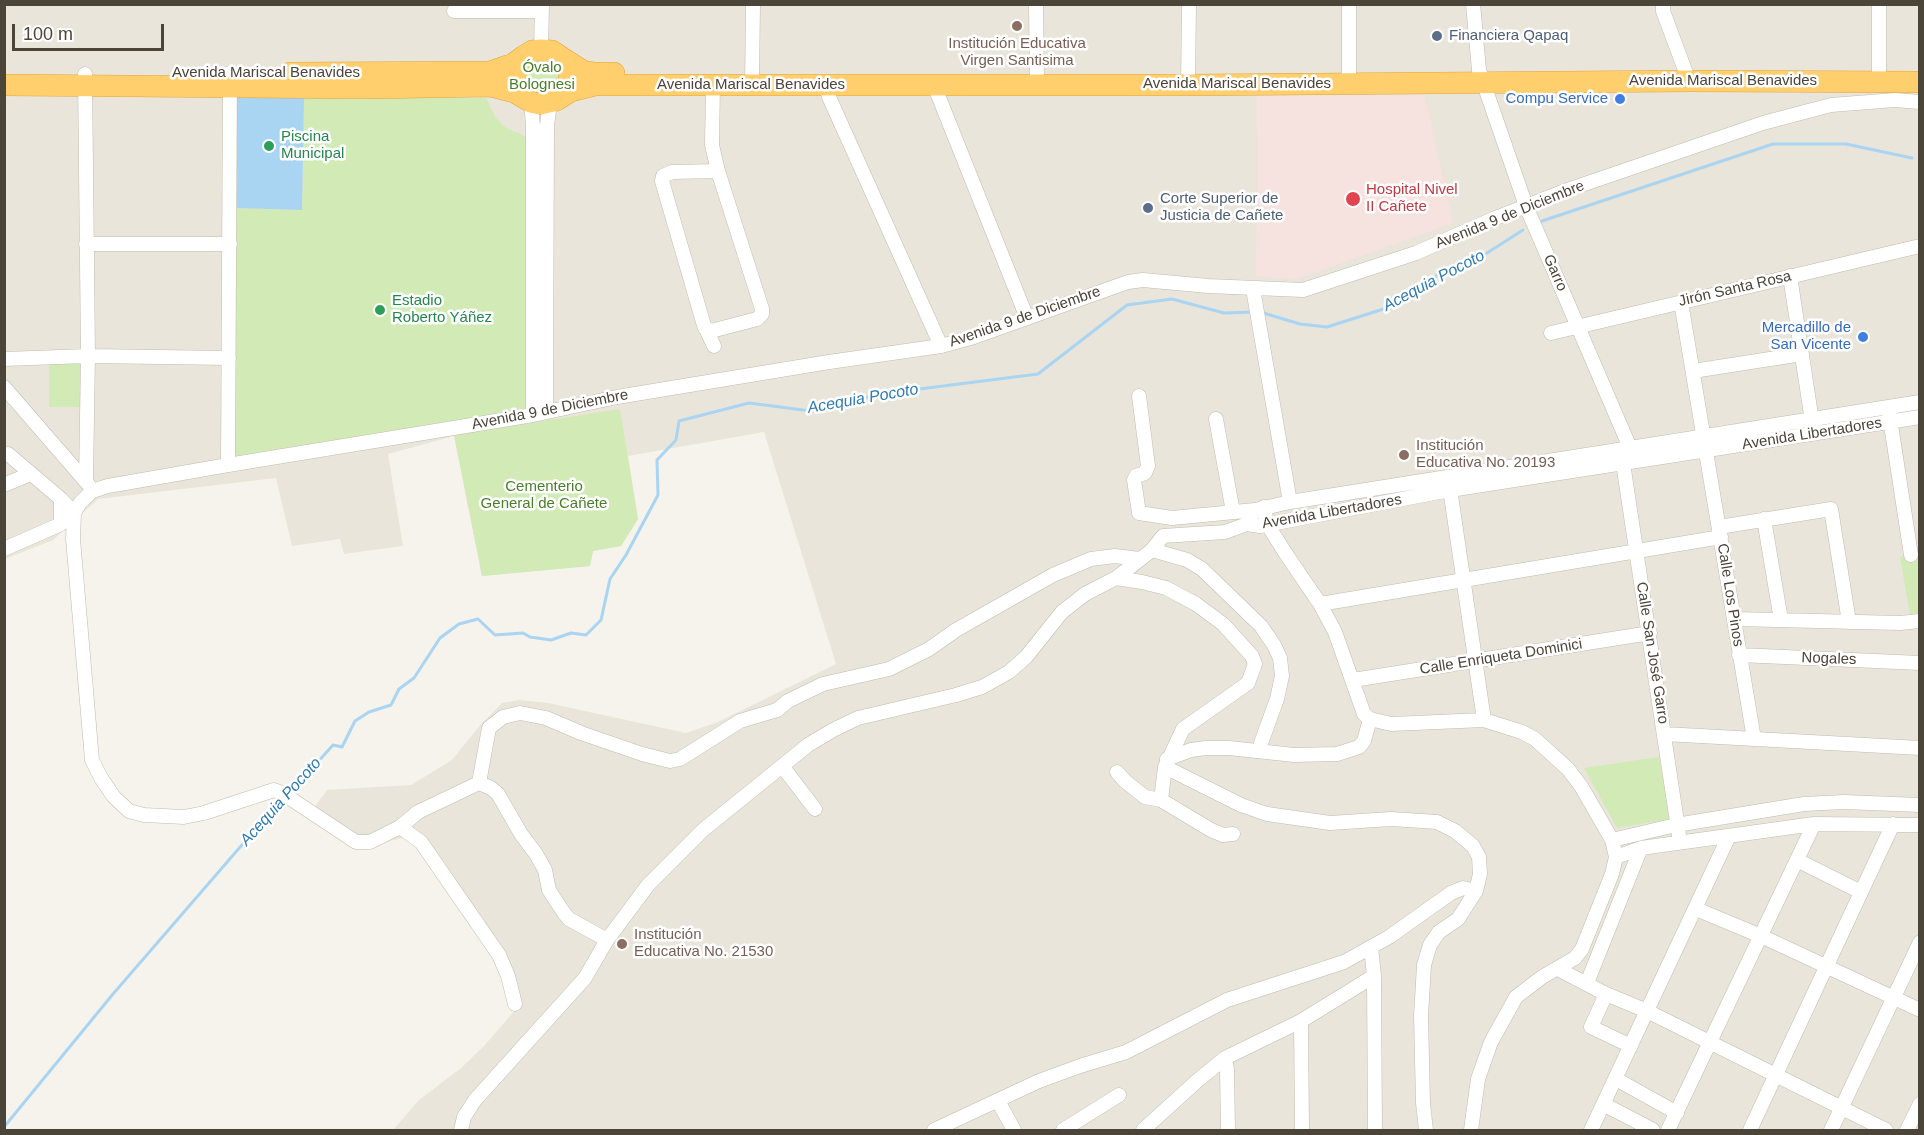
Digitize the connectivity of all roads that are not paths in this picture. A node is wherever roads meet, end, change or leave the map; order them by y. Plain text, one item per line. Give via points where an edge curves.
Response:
1 (753, 4) edge
2 (1036, 4) edge
3 (1190, 4) edge
4 (1349, 4) edge
5 (1473, 4) edge
6 (1663, 4) edge
7 (1880, 4) edge
8 (542, 8) edge
9 (454, 11) dead end
10 (542, 54) junction
11 (1920, 70) edge
12 (4, 74) edge
13 (1687, 75) junction
14 (1349, 76) junction
15 (1481, 76) junction
16 (1878, 76) junction
17 (1037, 78) junction
18 (1188, 78) junction
19 (752, 79) junction
20 (85, 80) junction
21 (230, 80) junction
22 (1920, 82) edge
23 (4, 85) edge
24 (713, 85) junction
25 (826, 85) junction
26 (934, 85) junction
27 (541, 100) junction
28 (1920, 102) edge
29 (718, 171) junction
30 (1526, 206) junction
31 (86, 244) junction
32 (230, 244) junction
33 (1920, 246) edge
34 (1790, 276) junction
35 (1253, 289) junction
36 (1681, 302) junction
37 (1027, 318) junction
38 (1579, 327) junction
39 (707, 331) junction
40 (1551, 333) dead end
41 (714, 346) dead end
42 (941, 346) junction
43 (1802, 354) junction
44 (88, 356) junction
45 (229, 358) junction
46 (4, 359) edge
47 (1694, 371) junction
48 (4, 387) edge
49 (1138, 396) dead end
50 (1920, 402) edge
51 (539, 414) junction
52 (1889, 414) junction
53 (1920, 417) edge
54 (1216, 419) dead end
55 (1813, 426) junction
56 (1705, 443) junction
57 (8, 454) dead end
58 (1630, 458) junction
59 (228, 465) junction
60 (30, 474) junction
61 (1449, 484) junction
62 (4, 485) edge
63 (89, 486) junction
64 (61, 499) junction
65 (1290, 502) junction
66 (1260, 509) junction
67 (1233, 512) junction
68 (74, 513) junction
69 (1764, 519) junction
70 (1247, 524) junction
71 (1268, 524) junction
72 (1720, 532) junction
73 (4, 549) edge
74 (1153, 549) junction
75 (1636, 551) junction
76 (1911, 555) dead end
77 (1139, 559) junction
78 (1116, 578) junction
79 (1463, 580) junction
80 (1320, 604) junction
81 (1734, 619) junction
82 (1780, 620) junction
83 (1920, 621) edge
84 (1849, 622) junction
85 (1650, 633) junction
86 (1739, 655) junction
87 (1476, 661) junction
88 (1920, 663) edge
89 (1353, 680) junction
90 (1370, 719) junction
91 (1484, 720) junction
92 (1664, 735) junction
93 (1754, 739) junction
94 (1261, 743) dead end
95 (1920, 748) edge
96 (1166, 763) junction
97 (782, 766) junction
98 (1117, 772) dead end
99 (479, 783) junction
100 (1161, 800) junction
101 (1920, 806) edge
102 (815, 809) dead end
103 (1814, 824) junction
104 (1893, 824) junction
105 (1676, 825) junction
106 (1920, 825) edge
107 (400, 827) junction
108 (1233, 834) dead end
109 (1729, 836) junction
110 (1612, 840) junction
111 (1680, 842) junction
112 (1641, 848) junction
113 (1616, 857) junction
114 (1797, 860) junction
115 (1476, 891) junction
116 (1861, 892) junction
117 (1696, 909) junction
118 (1761, 936) junction
119 (607, 940) junction
120 (1920, 942) edge
121 (1371, 947) junction
122 (1826, 967) junction
123 (1558, 969) junction
124 (1374, 976) junction
125 (1587, 982) junction
126 (1606, 994) junction
127 (1893, 998) junction
128 (515, 1004) dead end
129 (1920, 1010) edge
130 (1647, 1011) junction
131 (1301, 1022) junction
132 (1710, 1042) junction
133 (1631, 1046) junction
134 (1225, 1059) junction
135 (1776, 1075) junction
136 (1617, 1079) junction
137 (1119, 1095) dead end
138 (998, 1101) junction
139 (1920, 1104) edge
140 (1605, 1105) junction
141 (1841, 1108) junction
142 (1677, 1113) junction
143 (1146, 1129) edge
144 (461, 1131) edge
145 (934, 1131) edge
146 (1014, 1131) edge
147 (1063, 1131) edge
148 (1228, 1131) edge
149 (1302, 1131) edge
150 (1375, 1131) edge
151 (1426, 1131) edge
152 (1472, 1131) edge
153 (1592, 1131) edge
154 (1653, 1131) edge
155 (1668, 1131) edge
156 (1750, 1131) edge
157 (1831, 1131) edge
158 (1886, 1131) edge
159 (1907, 1131) edge

1 - 19 street
2 - 17 street
3 - 18 street
4 - 14 street
5 - 15 street, Garro
6 - 13 street
7 - 16 street
8 - 9 street
8 - 10 street
10 - 19 highway, Avenida Mariscal Benavides via 595,73
10 - 21 highway, Avenida Mariscal Benavides via 490,72
10 - 27 highway via 517,66 515,77 517,88
10 - 27 highway via 567,65 569,74 564,93
11 - 16 highway, Avenida Mariscal Benavides
12 - 20 highway, Avenida Mariscal Benavides
13 - 15 highway, Avenida Mariscal Benavides
13 - 16 highway, Avenida Mariscal Benavides
14 - 15 highway, Avenida Mariscal Benavides
14 - 18 highway, Avenida Mariscal Benavides
15 - 30 street, Garro
16 - 22 highway, Avenida Mariscal Benavides
17 - 18 highway, Avenida Mariscal Benavides
17 - 19 highway, Avenida Mariscal Benavides
17 - 26 highway, Avenida Mariscal Benavides
19 - 24 highway, Avenida Mariscal Benavides
19 - 25 highway, Avenida Mariscal Benavides
20 - 21 highway, Avenida Mariscal Benavides
20 - 23 highway, Avenida Mariscal Benavides
20 - 31 street
21 - 27 highway, Avenida Mariscal Benavides via 370,88 491,86
21 - 32 street
24 - 27 highway, Avenida Mariscal Benavides via 595,85
24 - 29 street via 712,145
25 - 26 highway, Avenida Mariscal Benavides
25 - 42 street
26 - 37 street
27 - 51 street via 533,126
28 - 30 street, Avenida 9 de Diciembre via 1867,102 1803,111
29 - 39 street via 762,301 762,314 757,319
29 - 39 street via 672,172 663,176 662,181
30 - 35 street, Avenida 9 de Diciembre via 1416,254 1303,290
30 - 38 street, Garro
31 - 32 street
31 - 44 street
32 - 45 street
33 - 34 street, Jirón Santa Rosa
34 - 36 street, Jirón Santa Rosa
34 - 43 street
35 - 37 street, Avenida 9 de Diciembre via 1143,280
35 - 65 street
36 - 38 street, Jirón Santa Rosa
36 - 47 street, Calle Los Pinos
37 - 42 street, Avenida 9 de Diciembre
38 - 40 street, Jirón Santa Rosa
38 - 58 street, Garro
39 - 41 street
42 - 51 street, Avenida 9 de Diciembre via 676,387
43 - 47 street
43 - 55 street
44 - 45 street
44 - 46 street
44 - 63 street
45 - 59 street
47 - 56 street, Calle Los Pinos
48 - 63 street
49 - 67 street via 1148,466 1134,480 1139,513 1172,518
50 - 52 street, Avenida Libertadores
51 - 59 street, Avenida 9 de Diciembre
52 - 53 street, Avenida Libertadores
52 - 55 street, Avenida Libertadores
52 - 76 street
54 - 67 street
55 - 56 street, Avenida Libertadores
56 - 58 street, Avenida Libertadores
56 - 72 street, Calle Los Pinos
57 - 60 street
58 - 61 street, Avenida Libertadores
58 - 75 street, Calle San José Garro
59 - 63 street, Avenida 9 de Diciembre
60 - 62 street
60 - 64 street
61 - 65 street, Avenida Libertadores
61 - 71 street, Avenida Libertadores
61 - 79 street
63 - 68 street
64 - 68 street
64 - 73 street via 61,524
65 - 66 street, Avenida Libertadores
66 - 67 street
66 - 70 street, Avenida Libertadores
66 - 71 street
68 - 107 street via 92,760 114,797 129,811 183,817 271,791 287,797 356,842 370,842
69 - 72 street
69 - 82 street
69 - 84 street via 1831,509
70 - 71 street, Avenida Libertadores
70 - 74 street via 1224,532 1163,536
71 - 80 street
72 - 75 street
72 - 81 street, Calle Los Pinos
74 - 77 street
74 - 94 street via 1187,560 1202,570 1261,626 1274,645 1282,676 1278,699
75 - 79 street
75 - 85 street, Calle San José Garro
77 - 78 street
77 - 99 street via 1091,559 1053,574 889,669 823,684 777,710 740,721 680,759 670,761 642,754 546,718 520,713 503,717 489,728
78 - 96 street via 1166,588 1196,604 1223,624 1255,664 1248,683 1183,729
78 - 97 street via 1062,612 1009,672 982,687 956,695 858,718 808,745
79 - 80 street
79 - 87 street
80 - 89 street
81 - 82 street
81 - 86 street, Calle Los Pinos
82 - 84 street
83 - 84 street
85 - 87 street, Calle Enriqueta Dominici
85 - 92 street, Calle San José Garro
86 - 88 street, Nogales
86 - 93 street, Calle Los Pinos
87 - 89 street, Calle Enriqueta Dominici
87 - 91 street
89 - 90 street
90 - 91 street via 1391,724
90 - 96 street via 1359,747 1337,754 1206,748 1191,750
91 - 110 street via 1522,732 1551,752 1581,786
92 - 93 street
92 - 105 street, Calle San José Garro
93 - 95 street
96 - 100 street
96 - 115 street via 1241,805 1268,814 1330,823 1391,819 1437,822 1473,846 1479,857
97 - 102 street
97 - 119 street via 703,830 648,885
98 - 100 street via 1145,797
99 - 107 street via 418,812
99 - 119 street via 498,794 545,870 549,890 564,913
100 - 108 street via 1211,830
101 - 105 street via 1804,804
103 - 104 street
103 - 109 street
103 - 114 street
104 - 106 street
104 - 116 street
105 - 110 street
105 - 111 street, Calle San José Garro
107 - 128 street via 421,842 499,955
109 - 111 street
109 - 117 street
110 - 113 street
111 - 112 street
112 - 113 street
112 - 125 street
113 - 123 street via 1582,949
114 - 116 street
114 - 118 street
115 - 121 street via 1463,888 1451,893
115 - 151 street via 1458,919 1439,932 1424,966 1421,1016
116 - 122 street
117 - 118 street
117 - 130 street
118 - 122 street
118 - 132 street
119 - 144 street via 585,978 475,1100 464,1117
120 - 127 street
121 - 124 street
121 - 138 street via 1344,962 1227,1000 1126,1052 1039,1081
122 - 127 street
122 - 135 street
123 - 125 street
123 - 152 street via 1516,997 1504,1016 1478,1079
124 - 131 street
124 - 150 street
125 - 126 street
126 - 130 street
126 - 133 street via 1591,1027
127 - 129 street
127 - 141 street
130 - 132 street
130 - 133 street
131 - 134 street
131 - 149 street
132 - 135 street
132 - 142 street
133 - 136 street
134 - 143 street
134 - 148 street
135 - 141 street
135 - 156 street
136 - 140 street
136 - 142 street
137 - 147 street
138 - 145 street
138 - 146 street
139 - 159 street
140 - 153 street
140 - 154 street
141 - 157 street
141 - 158 street
142 - 155 street

